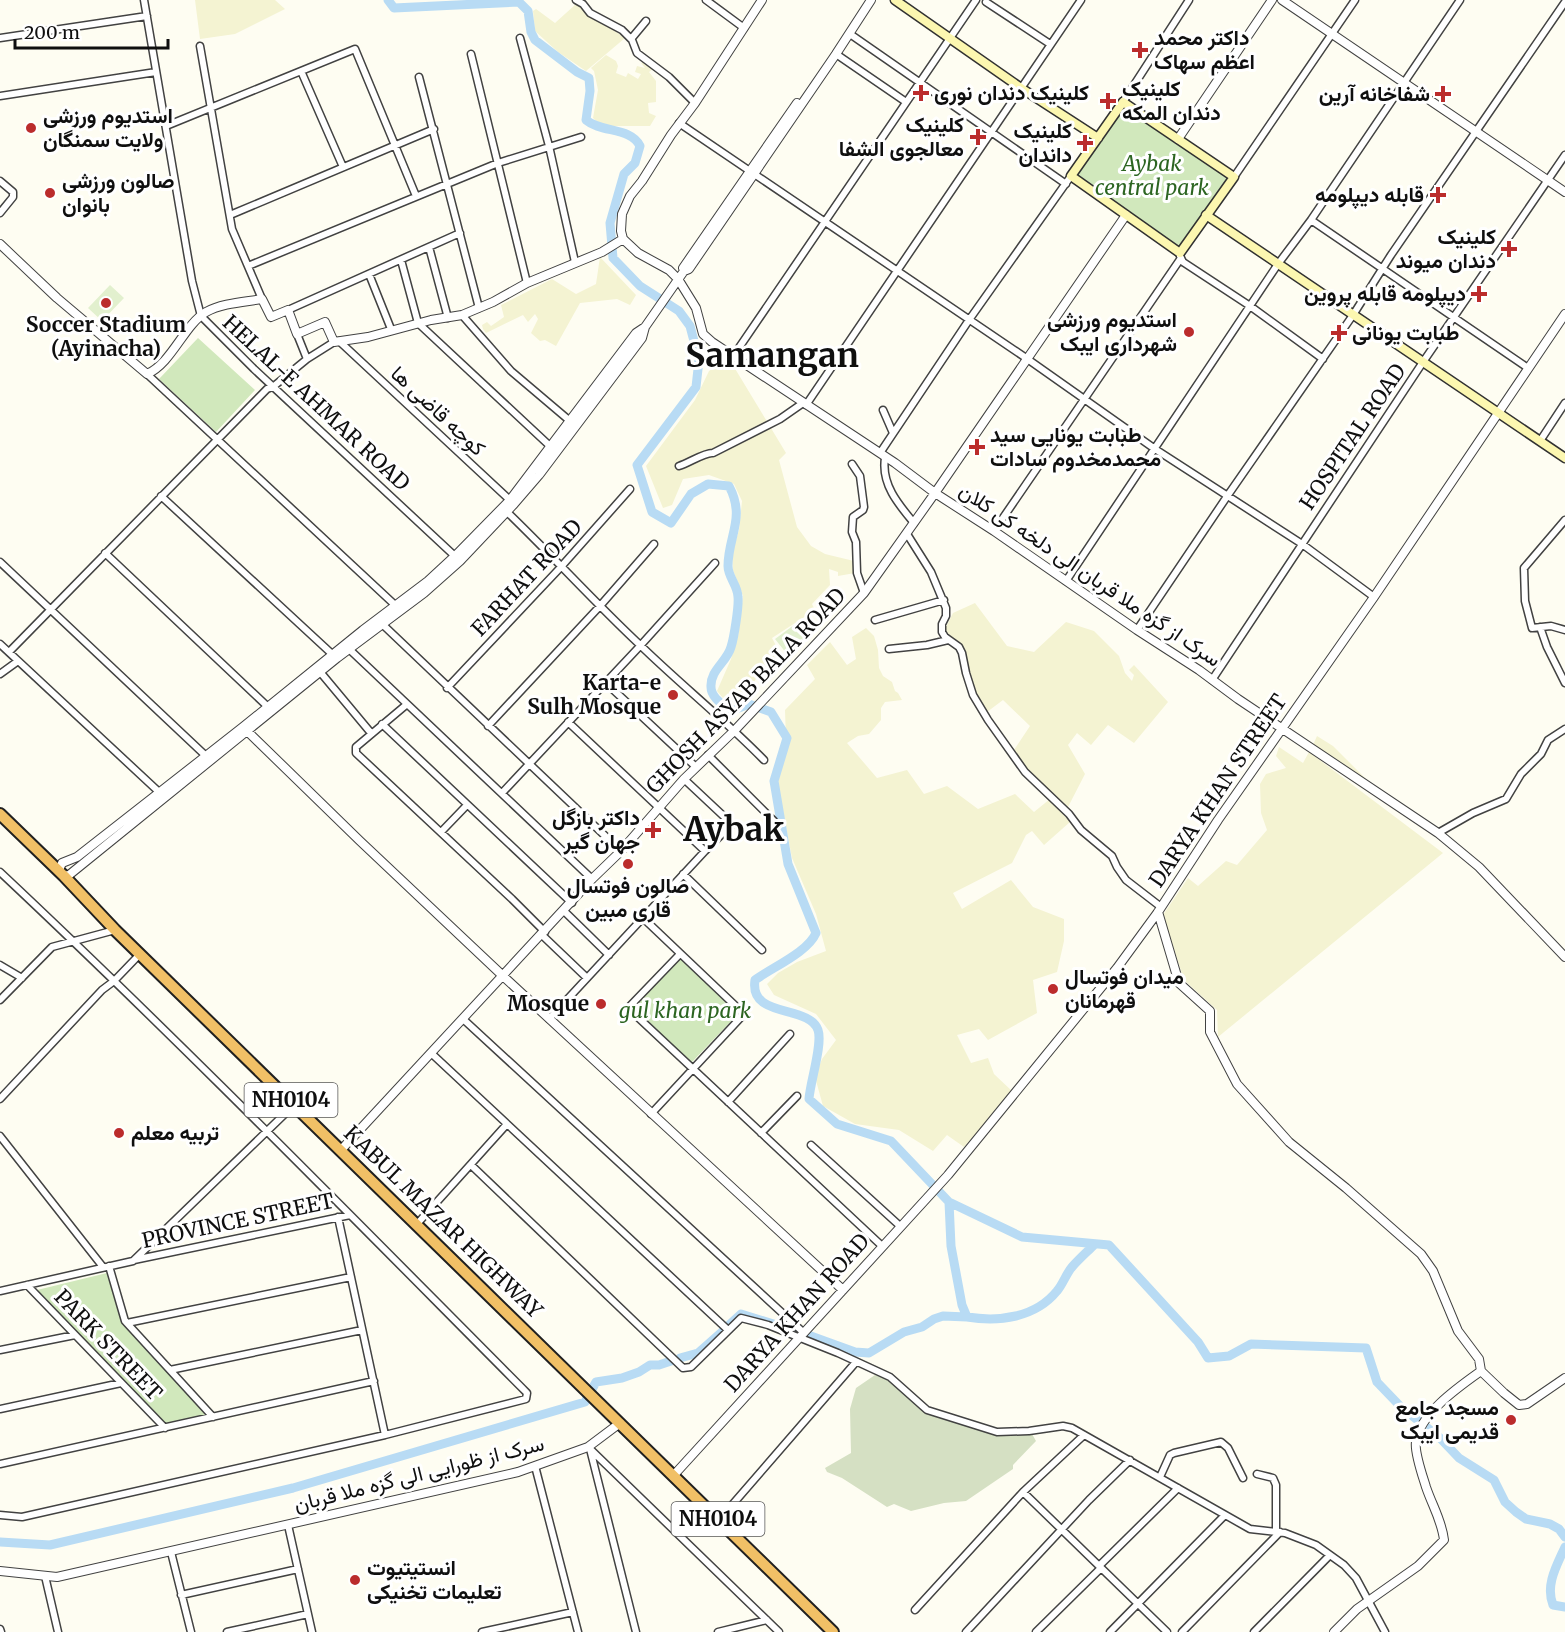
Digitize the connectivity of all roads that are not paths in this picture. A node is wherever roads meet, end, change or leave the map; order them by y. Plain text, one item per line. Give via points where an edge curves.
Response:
1 (144, 0) edge
2 (576, 0) edge
3 (706, 0) edge
4 (762, 0) edge
5 (895, 0) edge
6 (976, 0) edge
7 (1081, 0) edge
8 (1189, 0) edge
9 (1272, 0) edge
10 (1282, 0) edge
11 (1355, 0) edge
12 (1460, 0) edge
13 (986, 2) dead end
14 (1565, 2) edge
15 (869, 3) edge
16 (147, 16) junction
17 (646, 21) dead end
18 (744, 28) junction
19 (1332, 33) junction
20 (850, 34) junction
21 (0, 38) edge
22 (520, 38) dead end
23 (950, 38) junction
24 (631, 39) junction
25 (1050, 44) junction
26 (200, 46) dead end
27 (471, 54) dead end
28 (836, 54) junction
29 (301, 71) junction
30 (156, 72) junction
31 (419, 77) dead end
32 (919, 82) junction
33 (1404, 82) junction
34 (1021, 88) junction
35 (0, 96) edge
36 (906, 102) junction
37 (1123, 102) junction
38 (695, 103) junction
39 (211, 109) junction
40 (679, 123) junction
41 (166, 126) junction
42 (434, 129) junction
43 (992, 132) junction
44 (1477, 132) junction
45 (582, 137) dead end
46 (1098, 138) junction
47 (1178, 139) junction
48 (394, 145) junction
49 (549, 146) junction
50 (1565, 155) edge
51 (498, 163) junction
52 (343, 167) junction
53 (752, 172) junction
54 (1234, 177) junction
55 (1069, 180) junction
56 (1548, 180) junction
57 (0, 181) edge
58 (447, 183) junction
59 (1565, 192) edge
60 (416, 196) junction
61 (0, 213) edge
62 (230, 215) junction
63 (1126, 215) junction
64 (1206, 215) junction
65 (1311, 220) junction
66 (825, 223) junction
67 (460, 233) junction
68 (620, 241) junction
69 (0, 244) edge
70 (429, 247) junction
71 (1180, 255) junction
72 (401, 260) junction
73 (575, 262) junction
74 (1278, 264) junction
75 (248, 266) junction
76 (1383, 268) junction
77 (898, 272) junction
78 (369, 274) junction
79 (676, 281) junction
80 (527, 283) junction
81 (262, 299) junction
82 (1250, 306) junction
83 (478, 308) junction
84 (288, 310) junction
85 (1565, 314) edge
86 (462, 315) junction
87 (1353, 315) junction
88 (201, 316) junction
89 (448, 318) junction
90 (1453, 318) junction
91 (969, 320) junction
92 (418, 323) junction
93 (645, 327) junction
94 (391, 329) junction
95 (297, 334) junction
96 (337, 341) junction
97 (734, 355) junction
98 (1026, 358) junction
99 (307, 359) junction
100 (1323, 359) junction
101 (1423, 362) junction
102 (1528, 368) junction
103 (147, 374) junction
104 (274, 386) junction
105 (1084, 398) junction
106 (804, 404) junction
107 (1564, 406) edge
108 (883, 410) dead end
109 (1497, 412) junction
110 (570, 421) junction
111 (893, 433) junction
112 (217, 439) junction
113 (1540, 441) junction
114 (551, 447) junction
115 (1155, 448) junction
116 (883, 455) junction
117 (1565, 458) edge
118 (852, 464) dead end
119 (679, 466) dead end
120 (630, 489) dead end
121 (935, 493) junction
122 (1228, 495) junction
123 (161, 496) junction
124 (512, 502) junction
125 (505, 509) junction
126 (1565, 520) edge
127 (914, 524) junction
128 (994, 531) junction
129 (907, 534) junction
130 (654, 544) dead end
131 (1302, 544) junction
132 (105, 553) junction
133 (457, 559) junction
134 (0, 562) edge
135 (716, 563) dead end
136 (560, 567) junction
137 (1066, 581) junction
138 (864, 593) junction
139 (1374, 597) junction
140 (944, 600) junction
141 (395, 605) junction
142 (600, 606) junction
143 (51, 609) junction
144 (875, 620) dead end
145 (379, 621) junction
146 (1540, 627) junction
147 (1137, 630) junction
148 (1565, 630) edge
149 (948, 640) junction
150 (0, 644) edge
151 (640, 646) junction
152 (349, 649) junction
153 (889, 649) dead end
154 (9, 652) junction
155 (332, 654) junction
156 (18, 661) junction
157 (321, 673) junction
158 (0, 674) edge
159 (1212, 680) junction
160 (606, 682) junction
161 (1565, 683) edge
162 (447, 688) junction
163 (267, 705) junction
164 (406, 705) junction
165 (568, 722) junction
166 (382, 724) junction
167 (488, 726) junction
168 (1282, 727) junction
169 (245, 729) junction
170 (1565, 729) edge
171 (735, 730) junction
172 (371, 734) junction
173 (708, 755) junction
174 (206, 756) junction
175 (764, 760) dead end
176 (529, 765) junction
177 (696, 767) junction
178 (684, 779) junction
179 (159, 792) junction
180 (502, 793) junction
181 (467, 805) junction
182 (659, 808) junction
183 (0, 814) edge
184 (774, 821) dead end
185 (441, 832) junction
186 (1438, 833) junction
187 (621, 851) junction
188 (705, 851) junction
189 (46, 858) junction
190 (69, 861) junction
191 (0, 872) edge
192 (66, 872) junction
193 (683, 874) junction
194 (592, 879) junction
195 (572, 903) junction
196 (1159, 910) junction
197 (564, 911) junction
198 (642, 917) junction
199 (115, 930) junction
200 (543, 934) junction
201 (73, 940) junction
202 (762, 950) dead end
203 (140, 954) junction
204 (680, 954) junction
205 (609, 955) junction
206 (1565, 957) edge
207 (0, 965) edge
208 (503, 976) junction
209 (22, 978) junction
210 (587, 978) junction
211 (114, 981) junction
212 (0, 1000) edge
213 (464, 1019) junction
214 (549, 1019) junction
215 (790, 1034) dead end
216 (431, 1053) junction
217 (693, 1069) junction
218 (797, 1095) dead end
219 (0, 1099) edge
220 (728, 1102) junction
221 (295, 1104) junction
222 (651, 1114) junction
223 (507, 1124) junction
224 (267, 1132) junction
225 (761, 1133) junction
226 (0, 1136) edge
227 (811, 1145) dead end
228 (341, 1150) junction
229 (471, 1165) junction
230 (948, 1175) joint
231 (350, 1215) junction
232 (338, 1217) junction
233 (417, 1224) junction
234 (900, 1226) junction
235 (882, 1246) junction
236 (133, 1261) junction
237 (106, 1267) junction
238 (351, 1277) junction
239 (27, 1285) junction
240 (843, 1290) junction
241 (0, 1291) edge
242 (127, 1323) junction
243 (362, 1330) junction
244 (728, 1330) junction
245 (75, 1335) junction
246 (801, 1336) junction
247 (0, 1350) edge
248 (856, 1362) junction
249 (170, 1370) junction
250 (1481, 1371) junction
251 (1565, 1378) edge
252 (374, 1381) junction
253 (121, 1383) junction
254 (0, 1409) edge
255 (213, 1417) junction
256 (620, 1423) junction
257 (165, 1428) junction
258 (385, 1435) junction
259 (1084, 1435) junction
260 (589, 1448) junction
261 (1130, 1460) junction
262 (0, 1464) edge
263 (535, 1466) junction
264 (1257, 1474) dead end
265 (673, 1476) junction
266 (1160, 1477) junction
267 (1243, 1478) dead end
268 (1178, 1488) junction
269 (1023, 1492) junction
270 (0, 1515) edge
271 (1225, 1515) junction
272 (719, 1520) junction
273 (288, 1525) junction
274 (1063, 1530) junction
275 (1278, 1532) junction
276 (171, 1552) junction
277 (1330, 1555) junction
278 (1100, 1567) junction
279 (298, 1569) junction
280 (0, 1571) edge
281 (45, 1576) junction
282 (181, 1594) junction
283 (1369, 1599) junction
284 (1138, 1604) junction
285 (915, 1610) dead end
286 (573, 1612) junction
287 (308, 1614) junction
288 (767, 1620) junction
289 (58, 1632) edge
290 (191, 1632) edge
291 (227, 1632) edge
292 (312, 1632) edge
293 (482, 1632) edge
294 (578, 1632) edge
295 (636, 1632) edge
296 (718, 1632) edge
297 (779, 1632) edge
298 (833, 1632) edge
299 (966, 1632) edge
300 (1036, 1632) edge
301 (1110, 1632) edge
302 (1167, 1632) edge
303 (1182, 1632) edge
304 (1254, 1632) edge
305 (1334, 1632) edge
306 (1385, 1632) edge

1 - 16 street, HELAL-E AHMAR ROAD
2 - 24 street
3 - 18 street
4 - 18 street
5 - 23 main road
6 - 23 street
7 - 25 street
8 - 37 street
9 - 47 street
10 - 19 street
11 - 19 street
12 - 33 street
13 - 25 street
14 - 44 street
15 - 20 street
15 - 53 street via 861,9
16 - 21 street
16 - 30 street, HELAL-E AHMAR ROAD
17 - 24 street
18 - 38 street
19 - 33 street
19 - 54 street
20 - 28 street
20 - 32 street
22 - 49 street
23 - 32 street
23 - 34 main road
24 - 38 street via 637,53
25 - 34 street
26 - 39 street
27 - 51 street
28 - 36 street
28 - 53 street
29 - 39 street
29 - 48 street via 355,49
29 - 52 street
30 - 35 street
30 - 41 street, HELAL-E AHMAR ROAD
31 - 42 street
32 - 36 street
32 - 43 street
33 - 44 street
33 - 65 street
34 - 43 street
34 - 46 main road
36 - 66 street
37 - 46 main road
37 - 47 main road
38 - 40 street
39 - 41 street
39 - 62 street
40 - 53 street
40 - 68 street via 630,196 622,214
41 - 88 street, HELAL-E AHMAR ROAD
42 - 48 street
42 - 58 street
43 - 55 street
43 - 77 street
44 - 56 street
44 - 76 street
45 - 49 street
46 - 55 main road
47 - 54 main road
48 - 52 street
48 - 60 street
49 - 51 street
49 - 73 street
50 - 56 street, HOSPITAL ROAD
51 - 58 street
51 - 80 street
52 - 62 street
53 - 66 street
53 - 79 street
54 - 64 main road
55 - 63 main road
55 - 91 street
56 - 59 street
56 - 90 street, HOSPITAL ROAD
57 - 61 street via 13,192
58 - 60 street
58 - 67 street
60 - 75 street
62 - 75 street via 232,230
63 - 71 main road
63 - 98 street, GHOSH ASYAB BALA ROAD
64 - 71 main road
64 - 74 main road
65 - 74 street
65 - 76 street
66 - 77 street
66 - 97 street
67 - 70 street
67 - 83 street
68 - 73 street
68 - 79 street, سرک از گزه ملا قربان الی دلخه کی کلان via 669,270
69 - 103 street
70 - 72 street
70 - 89 street
71 - 82 street via 1183,262
71 - 105 street
72 - 78 street
72 - 92 street
73 - 80 street
74 - 82 street
74 - 87 main road
75 - 81 street
76 - 87 street
76 - 90 street
77 - 91 street
77 - 106 street
78 - 84 street
78 - 94 street
79 - 93 street
79 - 97 street, سرک از گزه ملا قربان الی دلخه کی کلان via 696,308 703,334
80 - 83 street
81 - 84 street via 271,317
81 - 88 street
82 - 100 street
82 - 115 street
83 - 86 street
84 - 95 street
85 - 102 street, DARYA KHAN STREET
86 - 89 street
86 - 110 street via 511,371
87 - 100 street
87 - 101 main road
88 - 103 street via 166,358
88 - 104 street, HELAL-E AHMAR ROAD
89 - 92 street
90 - 101 street, HOSPITAL ROAD
90 - 102 street
91 - 98 street
91 - 111 street
92 - 94 street
92 - 114 street
93 - 110 street via 636,333
93 - 124 street via 642,338 539,475
94 - 96 street
95 - 96 street via 325,322
95 - 99 street
96 - 99 street
96 - 124 street, کوچه قاضی ها
97 - 106 street, سرک از گزه ملا قربان الی دلخه کی کلان
98 - 105 street
98 - 121 street, GHOSH ASYAB BALA ROAD
99 - 104 street
100 - 122 street
101 - 109 main road
101 - 131 street, HOSPITAL ROAD
102 - 109 street, DARYA KHAN STREET
103 - 112 street
104 - 112 street
104 - 133 street, HELAL-E AHMAR ROAD
105 - 115 street
105 - 128 street
106 - 116 street, سرک از گزه ملا قربان الی دلخه کی کلان
106 - 119 street via 713,453 707,452
107 - 113 street
108 - 111 street
109 - 113 main road
109 - 139 street, DARYA KHAN STREET
110 - 114 street
111 - 116 street
112 - 123 street
112 - 141 street
113 - 117 main road
114 - 124 street
115 - 122 street
115 - 137 street
116 - 121 street, سرک از گزه ملا قربان الی دلخه کی کلان
116 - 127 street via 885,478
118 - 138 street via 860,476 864,507 854,517 852,532 857,573
120 - 136 street, FARHAT ROAD
121 - 127 street, GHOSH ASYAB BALA ROAD
121 - 128 street, سرک از گزه ملا قربان الی دلخه کی کلان
122 - 131 street
122 - 147 street
123 - 132 street
123 - 155 street
124 - 125 street
125 - 133 street
125 - 136 street
126 - 146 street via 1524,568 1525,601 1532,628
127 - 129 street, GHOSH ASYAB BALA ROAD
128 - 137 street, سرک از گزه ملا قربان الی دلخه کی کلان
129 - 138 street, GHOSH ASYAB BALA ROAD
129 - 140 street
130 - 142 street
131 - 139 street
131 - 159 street, HOSPITAL ROAD
132 - 143 street
132 - 163 street
133 - 141 street
133 - 145 street via 424,593
134 - 143 street
135 - 151 street
136 - 142 street
136 - 162 street, FARHAT ROAD
137 - 147 street, سرک از گزه ملا قربان الی دلخه کی کلان
138 - 171 street, GHOSH ASYAB BALA ROAD
139 - 168 street, DARYA KHAN STREET
140 - 144 street
140 - 149 street via 947,612 942,628
141 - 145 street
142 - 151 street
142 - 167 street
143 - 154 street
143 - 174 street
145 - 152 street
145 - 155 street
145 - 162 street
146 - 148 street
146 - 161 street
147 - 159 street, سرک از گزه ملا قربان الی دلخه کی کلان
149 - 153 street
149 - 196 street via 959,647 973,695 1025,772 1112,856 1126,880
150 - 154 street
151 - 160 street
151 - 171 street
152 - 157 street
152 - 164 street
154 - 156 street
155 - 163 street
156 - 158 street
156 - 179 street
157 - 169 street
157 - 172 street
159 - 168 street, سرک از گزه ملا قربان الی دلخه کی کلان
160 - 165 street
160 - 177 street
162 - 167 street
163 - 169 street
164 - 166 street
164 - 180 street
165 - 176 street
165 - 182 street
166 - 172 street
166 - 181 street
167 - 176 street
168 - 186 street, سرک از گزه ملا قربان الی دلخه کی کلان
168 - 196 street, DARYA KHAN STREET
169 - 174 street
169 - 192 street
169 - 208 street
170 - 186 street via 1548,740 1506,799
171 - 173 street, GHOSH ASYAB BALA ROAD
171 - 175 street
172 - 185 street via 356,747 356,753
173 - 177 street, GHOSH ASYAB BALA ROAD
173 - 184 street
174 - 179 street
176 - 180 street
176 - 187 street
177 - 178 street, GHOSH ASYAB BALA ROAD
178 - 182 street, GHOSH ASYAB BALA ROAD
178 - 188 street via 732,824
179 - 190 street
180 - 194 street
181 - 185 street
181 - 195 street
182 - 187 street, GHOSH ASYAB BALA ROAD
182 - 188 street
183 - 189 highway, KABUL MAZAR HIGHWAY / NH0104
185 - 200 street
186 - 206 street, سرک از گزه ملا قربان الی دلخه کی کلان via 1479,867
187 - 194 street, GHOSH ASYAB BALA ROAD
188 - 193 street
189 - 190 street
189 - 192 highway, KABUL MAZAR HIGHWAY / NH0104
190 - 192 street via 62,863
191 - 201 street
192 - 199 highway, KABUL MAZAR HIGHWAY / NH0104 via 78,891
193 - 198 street
193 - 202 street
194 - 195 street, GHOSH ASYAB BALA ROAD
195 - 197 street, GHOSH ASYAB BALA ROAD
196 - 230 street, DARYA KHAN STREET via 1117,968
196 - 250 street via 1179,983 1210,1011 1210,1032 1237,1084 1289,1142 1420,1254 1433,1270 1458,1331 1479,1359
197 - 200 street, GHOSH ASYAB BALA ROAD
197 - 205 street
198 - 204 street
198 - 205 street
199 - 201 street
199 - 203 highway, KABUL MAZAR HIGHWAY / NH0104
200 - 208 street, GHOSH ASYAB BALA ROAD
200 - 210 street
201 - 209 street via 52,947
201 - 211 street
203 - 211 street
203 - 221 highway, KABUL MAZAR HIGHWAY / NH0104
204 - 217 street via 744,1014
204 - 217 street via 628,1008
205 - 210 street
207 - 209 street
208 - 213 street, GHOSH ASYAB BALA ROAD
208 - 214 street
209 - 212 street
210 - 214 street
211 - 219 street
211 - 224 street
213 - 216 street, GHOSH ASYAB BALA ROAD
213 - 246 street
214 - 222 street
215 - 220 street
216 - 223 street
216 - 228 street, GHOSH ASYAB BALA ROAD
217 - 220 street
217 - 222 street
218 - 225 street
220 - 225 street
221 - 224 street
221 - 228 highway, KABUL MAZAR HIGHWAY / NH0104
222 - 240 street
223 - 229 street
223 - 244 street
224 - 231 street
224 - 236 street
225 - 235 street
226 - 237 street
227 - 234 street
228 - 233 highway, KABUL MAZAR HIGHWAY / NH0104
229 - 233 street
229 - 244 street via 683,1368 690,1367
230 - 234 street, DARYA KHAN ROAD
231 - 232 street, PROVINCE STREET
231 - 258 street via 527,1393 526,1399
232 - 236 street, PROVINCE STREET
232 - 238 street
233 - 256 highway, KABUL MAZAR HIGHWAY / NH0104
234 - 235 street, DARYA KHAN ROAD
235 - 240 street, DARYA KHAN ROAD
236 - 237 street, PROVINCE STREET
237 - 239 street, PROVINCE STREET
237 - 242 street, PARK STREET
238 - 242 street
238 - 243 street
239 - 241 street, PROVINCE STREET
239 - 245 street, PARK STREET
240 - 246 street, DARYA KHAN ROAD
242 - 249 street, PARK STREET
243 - 249 street
243 - 252 street
244 - 246 street via 741,1318
245 - 247 street
245 - 253 street, PARK STREET
246 - 248 street
246 - 265 street, DARYA KHAN ROAD
248 - 259 street via 890,1377 927,1410 997,1431 1063,1426
248 - 272 street
249 - 255 street, PARK STREET
250 - 251 street via 1519,1405 1527,1404
250 - 283 street via 1428,1418 1419,1429 1415,1444 1444,1540 1418,1566
252 - 255 street
252 - 258 street
253 - 254 street
253 - 257 street, PARK STREET
255 - 257 street
256 - 260 street, سرک از ظورایی الی گزه ملا قربان
256 - 265 highway, KABUL MAZAR HIGHWAY / NH0104
257 - 262 street
258 - 270 street via 22,1517
259 - 261 street
259 - 269 street
260 - 263 street, سرک از ظورایی الی گزه ملا قربان
260 - 288 street
260 - 295 street
261 - 266 street
261 - 274 street
263 - 273 street, سرک از ظورایی الی گزه ملا قربان
263 - 286 street
264 - 275 street via 1274,1478
265 - 272 highway, KABUL MAZAR HIGHWAY / NH0104
266 - 267 street via 1170,1455 1221,1442
266 - 268 street
268 - 271 street
268 - 278 street
269 - 274 street
269 - 285 street
271 - 275 street via 1251,1529
271 - 284 street
272 - 298 highway, KABUL MAZAR HIGHWAY / NH0104
273 - 276 street, سرک از ظورایی الی گزه ملا قربان
273 - 279 street, سرک از ظورایی الی گزه ملا قربان
274 - 278 street
274 - 299 street
275 - 277 street via 1316,1545
275 - 303 street
276 - 281 street, سرک از ظورایی الی گزه ملا قربان via 57,1577
276 - 282 street
277 - 283 street via 1356,1578
277 - 304 street
278 - 284 street
278 - 300 street
279 - 282 street
279 - 287 street, سرک از ظورایی الی گزه ملا قربان
280 - 281 street, سرک از ظورایی الی گزه ملا قربان
281 - 289 street
282 - 290 street
283 - 305 street
283 - 306 street
284 - 301 street
284 - 302 street
286 - 293 street
286 - 294 street
287 - 291 street
287 - 292 street, سرک از ظورایی الی گزه ملا قربان
288 - 296 street
288 - 297 street

